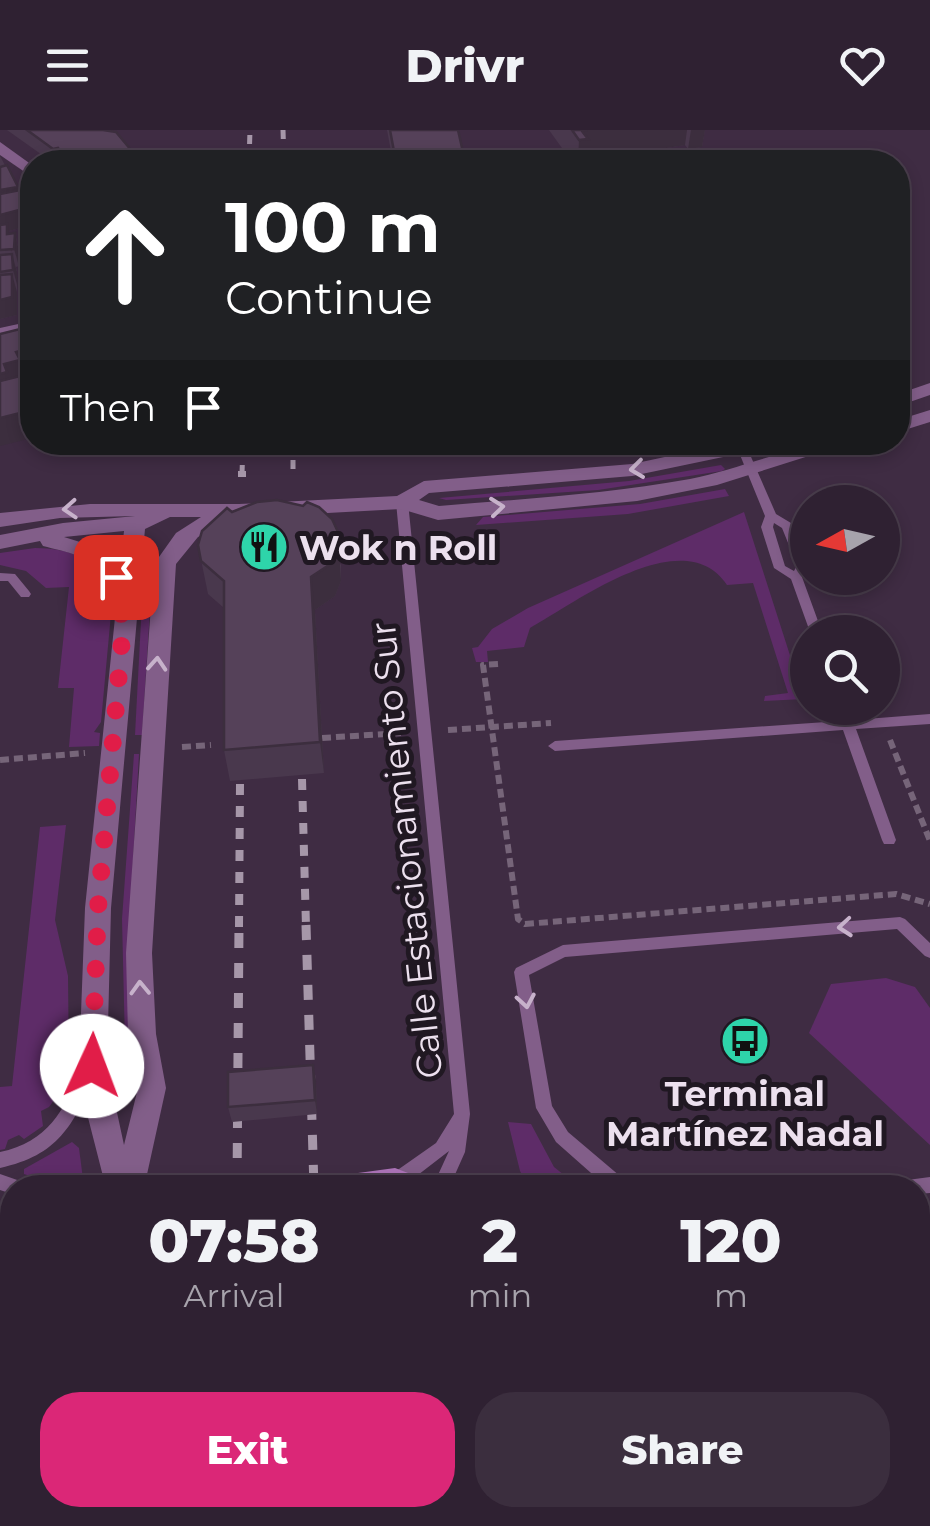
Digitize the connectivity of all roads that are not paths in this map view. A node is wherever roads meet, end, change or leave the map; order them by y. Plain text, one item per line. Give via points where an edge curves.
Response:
1 (0, 146) edge
2 (20, 162) edge
3 (753, 455) edge
4 (771, 455) edge
5 (749, 459) junction
6 (402, 502) junction
7 (112, 506) junction
8 (197, 508) junction
9 (237, 511) junction
10 (771, 516) junction
11 (0, 520) edge
12 (146, 520) junction
13 (790, 534) edge
14 (7, 541) edge
15 (165, 564) junction
16 (790, 574) edge
17 (0, 577) edge
18 (25, 594) dead end
19 (123, 628) junction
20 (930, 719) edge
21 (900, 721) edge
22 (835, 725) edge
23 (848, 725) edge
24 (555, 746) dead end
25 (890, 840) dead end
26 (930, 952) edge
27 (92, 1066) junction
28 (462, 1114) junction
29 (0, 1160) edge
30 (118, 1175) edge
31 (132, 1175) edge
32 (414, 1175) edge
33 (446, 1175) edge
34 (605, 1175) edge

1 - 2 street
3 - 5 street
4 - 5 street
5 - 6 street via 710,482 637,495 438,513
5 - 10 lane
6 - 9 street
6 - 28 lane, Calle Estacionamiento Sur
7 - 8 street
7 -> 11 street
7 - 12 street
8 - 9 street
8 - 12 street
9 - 12 street
9 - 15 street via 184,535
10 - 13 lane
10 - 16 lane via 766,527 780,568
12 - 14 street
12 - 15 street
12 - 19 street
14 - 19 street via 69,544 104,560 116,577
31 -> 15 street via 152,1088 139,953
17 - 18 lane via 11,577
19 - 27 street via 98,908
20 - 21 lane
22 - 24 lane
23 - 25 lane
26 -> 34 lane via 900,923 563,951 521,972 544,1108 562,1137
27 - 29 lane via 58,1133
27 - 30 street
28 - 32 lane via 442,1148
28 - 33 lane, Calle Estacionamiento Sur

